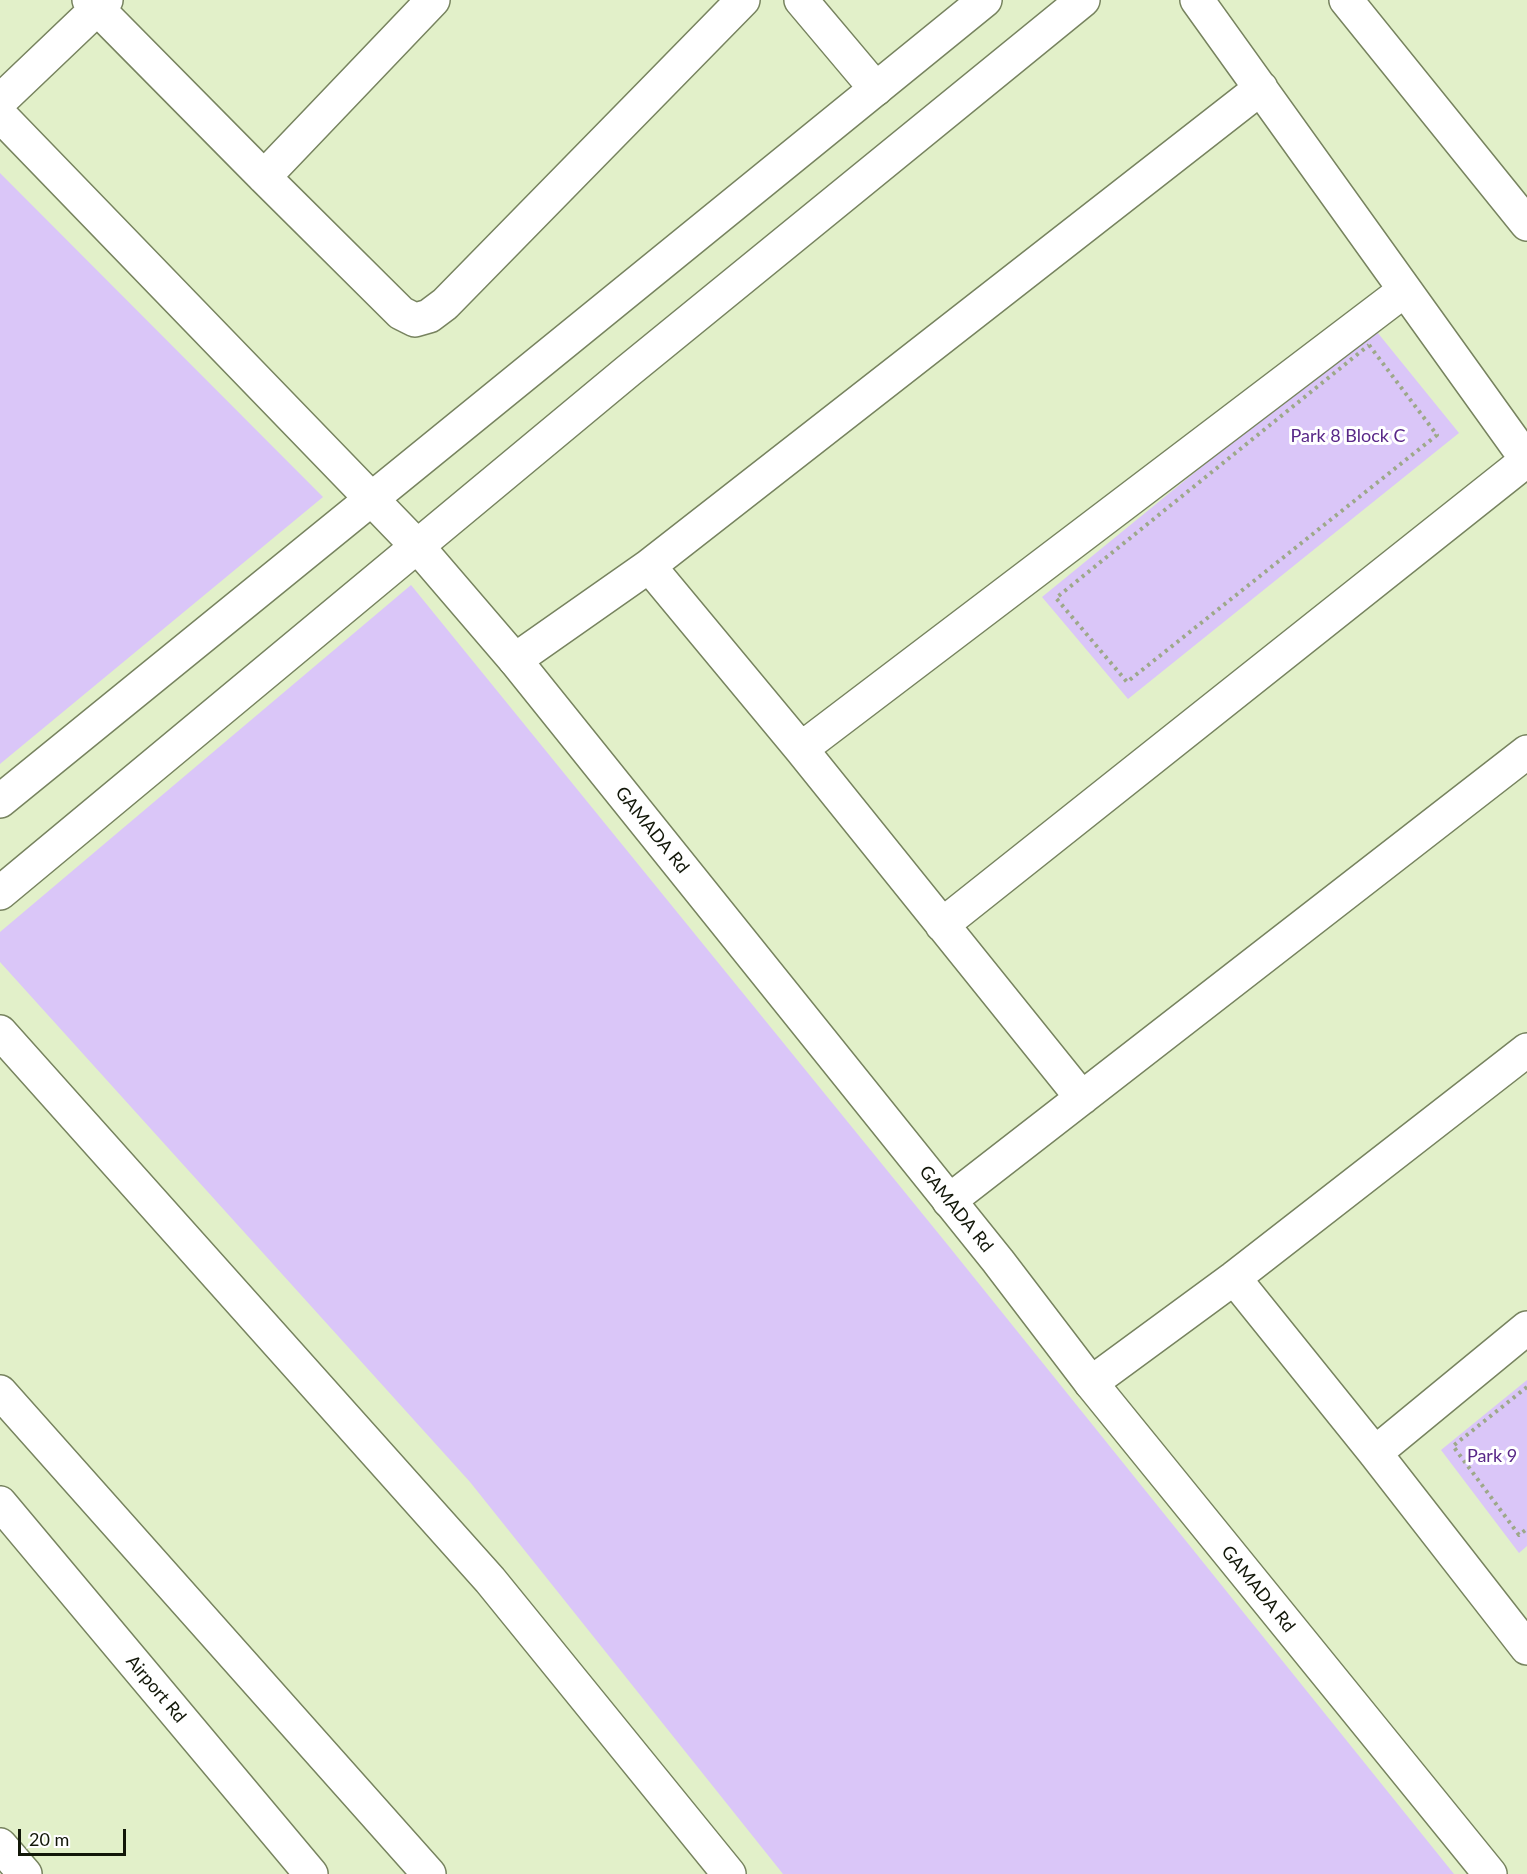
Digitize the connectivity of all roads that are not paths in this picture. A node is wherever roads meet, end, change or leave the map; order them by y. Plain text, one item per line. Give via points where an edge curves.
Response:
1 (433, 0) edge
2 (743, 0) edge
3 (801, 0) edge
4 (985, 0) edge
5 (1083, 0) edge
6 (1197, 0) edge
7 (1346, 0) edge
8 (97, 3) edge
9 (876, 88) junction
10 (1261, 88) junction
11 (0, 102) edge
12 (0, 116) edge
13 (264, 177) junction
14 (1527, 224) edge
15 (1405, 290) junction
16 (1527, 460) edge
17 (372, 499) junction
18 (418, 547) junction
19 (649, 566) junction
20 (515, 660) junction
21 (801, 749) junction
22 (1527, 752) edge
23 (0, 801) edge
24 (0, 893) edge
25 (942, 925) junction
26 (0, 1032) edge
27 (1527, 1050) edge
28 (1082, 1098) junction
29 (950, 1201) junction
30 (1234, 1278) junction
31 (1527, 1328) edge
32 (1091, 1383) junction
33 (0, 1392) edge
34 (1375, 1453) junction
35 (0, 1503) edge
36 (1522, 1633) edge
37 (0, 1845) edge
38 (25, 1874) edge
39 (311, 1874) edge
40 (429, 1874) edge
41 (729, 1874) edge
42 (1490, 1874) edge

1 - 13 street
2 - 13 street via 429,316 415,320 401,313
3 - 9 street
4 - 9 street
5 - 18 street
6 - 10 street
7 - 14 street
8 - 11 street
8 - 13 street
9 - 17 street
10 - 15 street
10 - 19 street
12 - 17 street, GAMADA Rd
15 - 16 street
15 - 21 street
16 - 25 street
17 - 18 street, GAMADA Rd
17 - 23 street
18 - 20 street, GAMADA Rd
18 - 24 street
19 - 20 street
19 - 21 street
20 - 29 street, GAMADA Rd
21 - 25 street
22 - 28 street
25 - 28 street
26 - 41 street via 489,1580
27 - 30 street
28 - 29 street
29 - 32 street, GAMADA Rd
30 - 32 street
30 - 34 street
31 - 34 street
32 - 42 street, GAMADA Rd
33 - 40 street
34 - 36 street
35 - 39 street, Airport Rd
37 - 38 street

